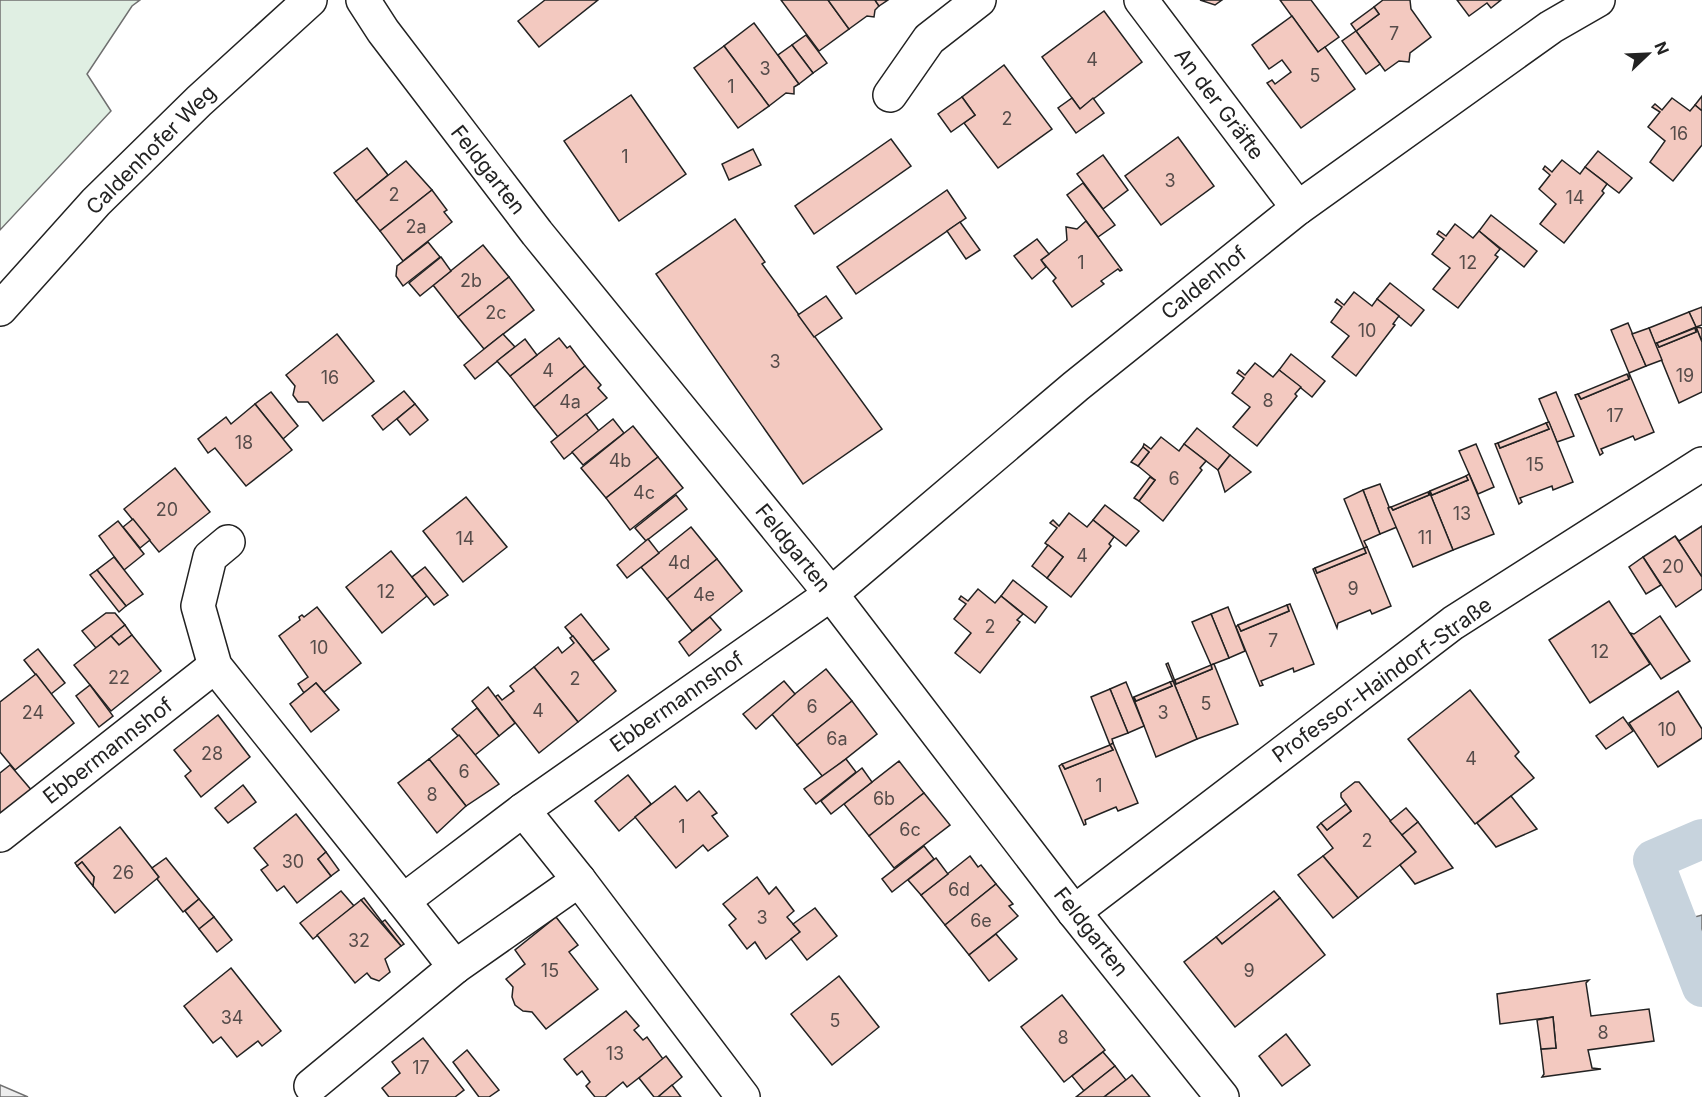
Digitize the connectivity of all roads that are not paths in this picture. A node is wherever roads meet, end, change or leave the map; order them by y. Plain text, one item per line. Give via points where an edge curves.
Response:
1 (310, 0) edge
2 (363, 0) edge
3 (979, 0) edge
4 (1141, 0) edge
5 (1598, 0) edge
6 (890, 95) dead end
7 (1298, 208) junction
8 (0, 309) edge
9 (1702, 464) edge
10 (228, 542) dead end
11 (831, 594) junction
12 (215, 666) junction
13 (524, 810) junction
14 (0, 835) edge
15 (579, 880) junction
16 (403, 901) junction
17 (1074, 912) junction
18 (455, 967) junction
19 (311, 1086) dead end
20 (743, 1097) edge
21 (1222, 1097) edge

1 - 8 street, Caldenhofer Weg via 105,194
2 - 11 street, Feldgarten via 537,233
3 - 6 street via 929,39
4 - 7 street, An der Gräfte
5 - 7 street, Caldenhof via 1551,27
7 - 11 street, Caldenhof via 1076,386
9 - 17 street, Professor-Haindorf-Straße via 1454,623
10 - 12 street via 210,557 198,606
11 - 13 street, Ebbermannshof
11 - 17 street, Feldgarten
12 - 14 street, Ebbermannshof
12 - 16 street
13 - 15 street
13 - 16 street, Ebbermannshof
15 - 18 street
15 - 20 street
16 - 18 street
17 - 21 street, Feldgarten
18 - 19 street

